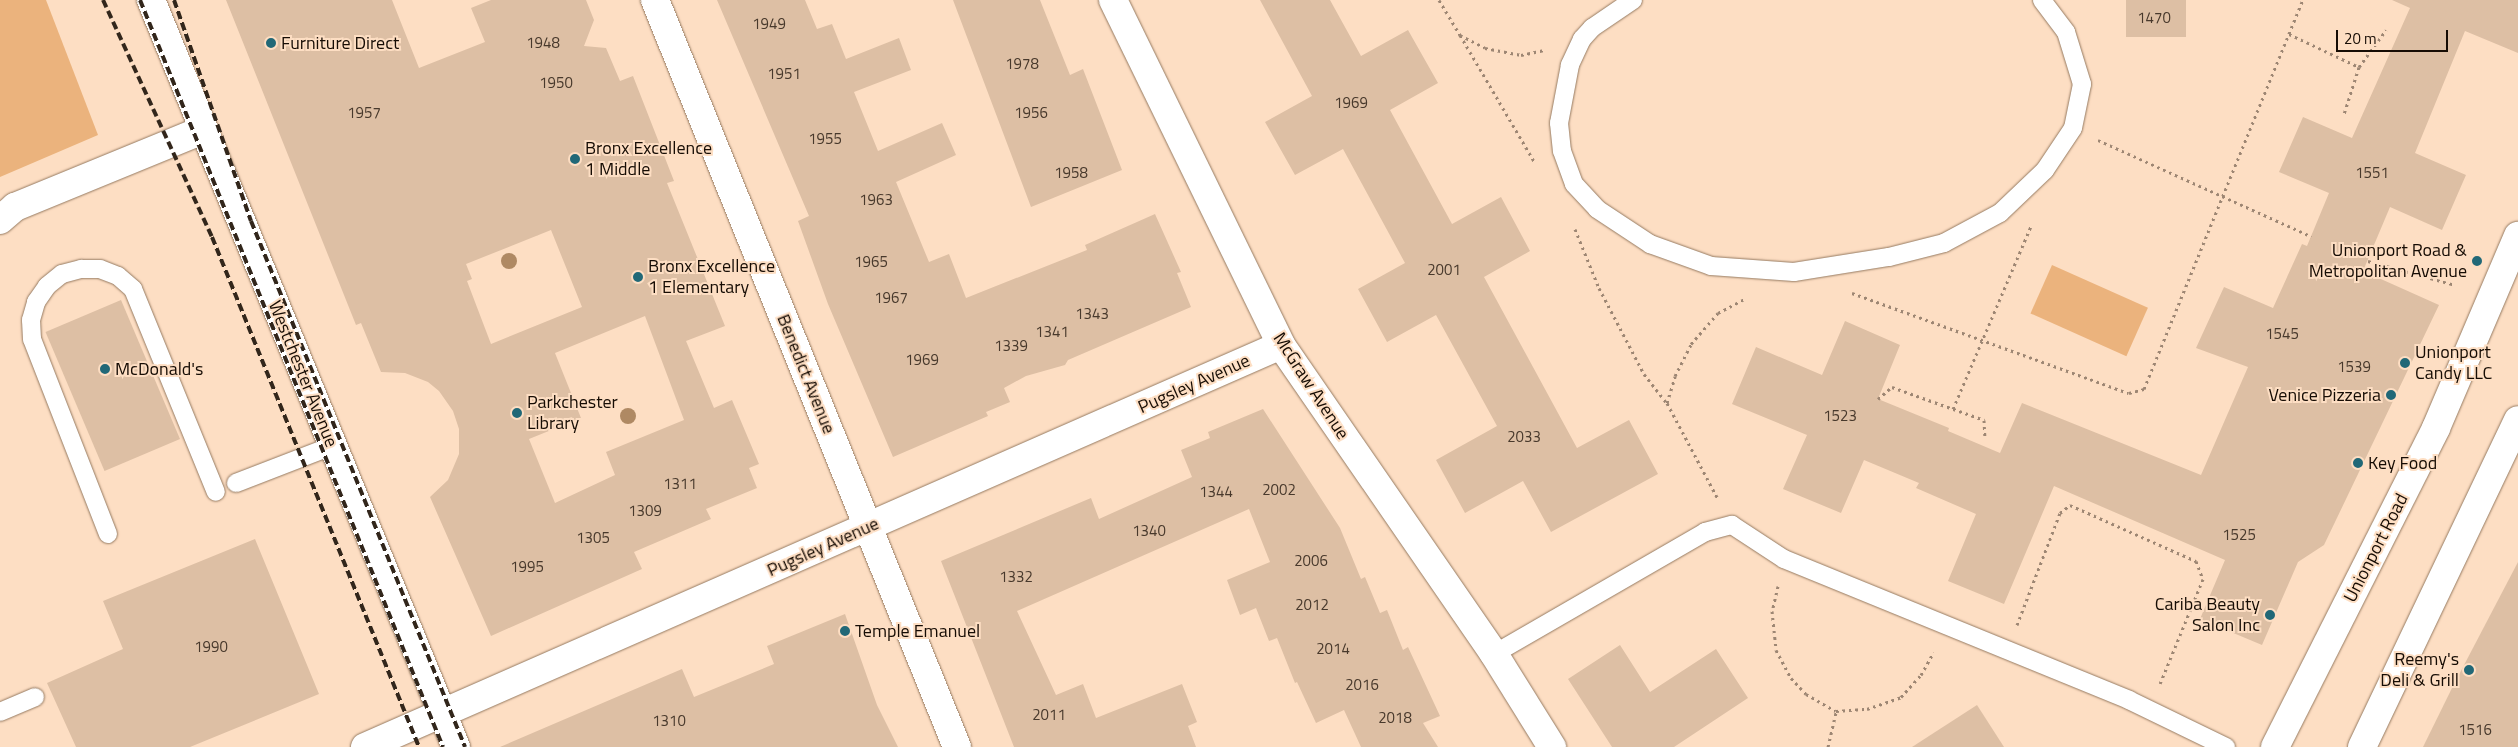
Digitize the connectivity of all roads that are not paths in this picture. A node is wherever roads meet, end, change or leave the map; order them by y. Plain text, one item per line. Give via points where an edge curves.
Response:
1 (151, 0) edge
2 (655, 0) edge
3 (1113, 0) edge
4 (1633, 0) edge
5 (2042, 0) edge
6 (202, 130) junction
7 (0, 220) edge
8 (2515, 249) edge
9 (1281, 346) junction
10 (2518, 420) edge
11 (332, 446) junction
12 (236, 483) dead end
13 (216, 492) dead end
14 (868, 527) junction
15 (108, 534) dead end
16 (1494, 654) junction
17 (35, 696) dead end
18 (0, 712) edge
19 (442, 712) junction
20 (365, 747) edge
21 (456, 747) edge
22 (957, 747) edge
23 (1552, 747) edge
24 (2226, 747) edge
25 (2275, 747) edge
26 (2362, 747) edge

1 - 6 street, Westchester Avenue
2 - 14 street, Benedict Avenue
3 - 9 street, McGraw Avenue
4 - 5 lane via 1592,28 1582,39 1570,65 1559,123 1562,151 1574,184 1597,209 1650,244 1711,266 1794,272 1889,257 1944,243 2000,213 2045,170 2073,128 2082,84 2066,32
6 - 7 street via 15,207
6 - 11 street, Westchester Avenue
8 - 25 street, Unionport Road via 2436,428
9 - 14 street, Pugsley Avenue
9 - 16 street, McGraw Avenue
10 - 26 street
11 - 12 lane
11 - 19 street, Westchester Avenue
13 - 15 lane via 133,289 118,276 100,269 81,268 62,274 47,286 36,302 31,320 32,339
14 - 19 street, Pugsley Avenue
14 - 22 street, Benedict Avenue
16 - 23 street, McGraw Avenue
16 - 24 lane via 1705,532 1732,525 1784,559 2008,650 2149,710
17 - 18 lane
19 - 20 street, Pugsley Avenue
19 - 21 street, Westchester Avenue

